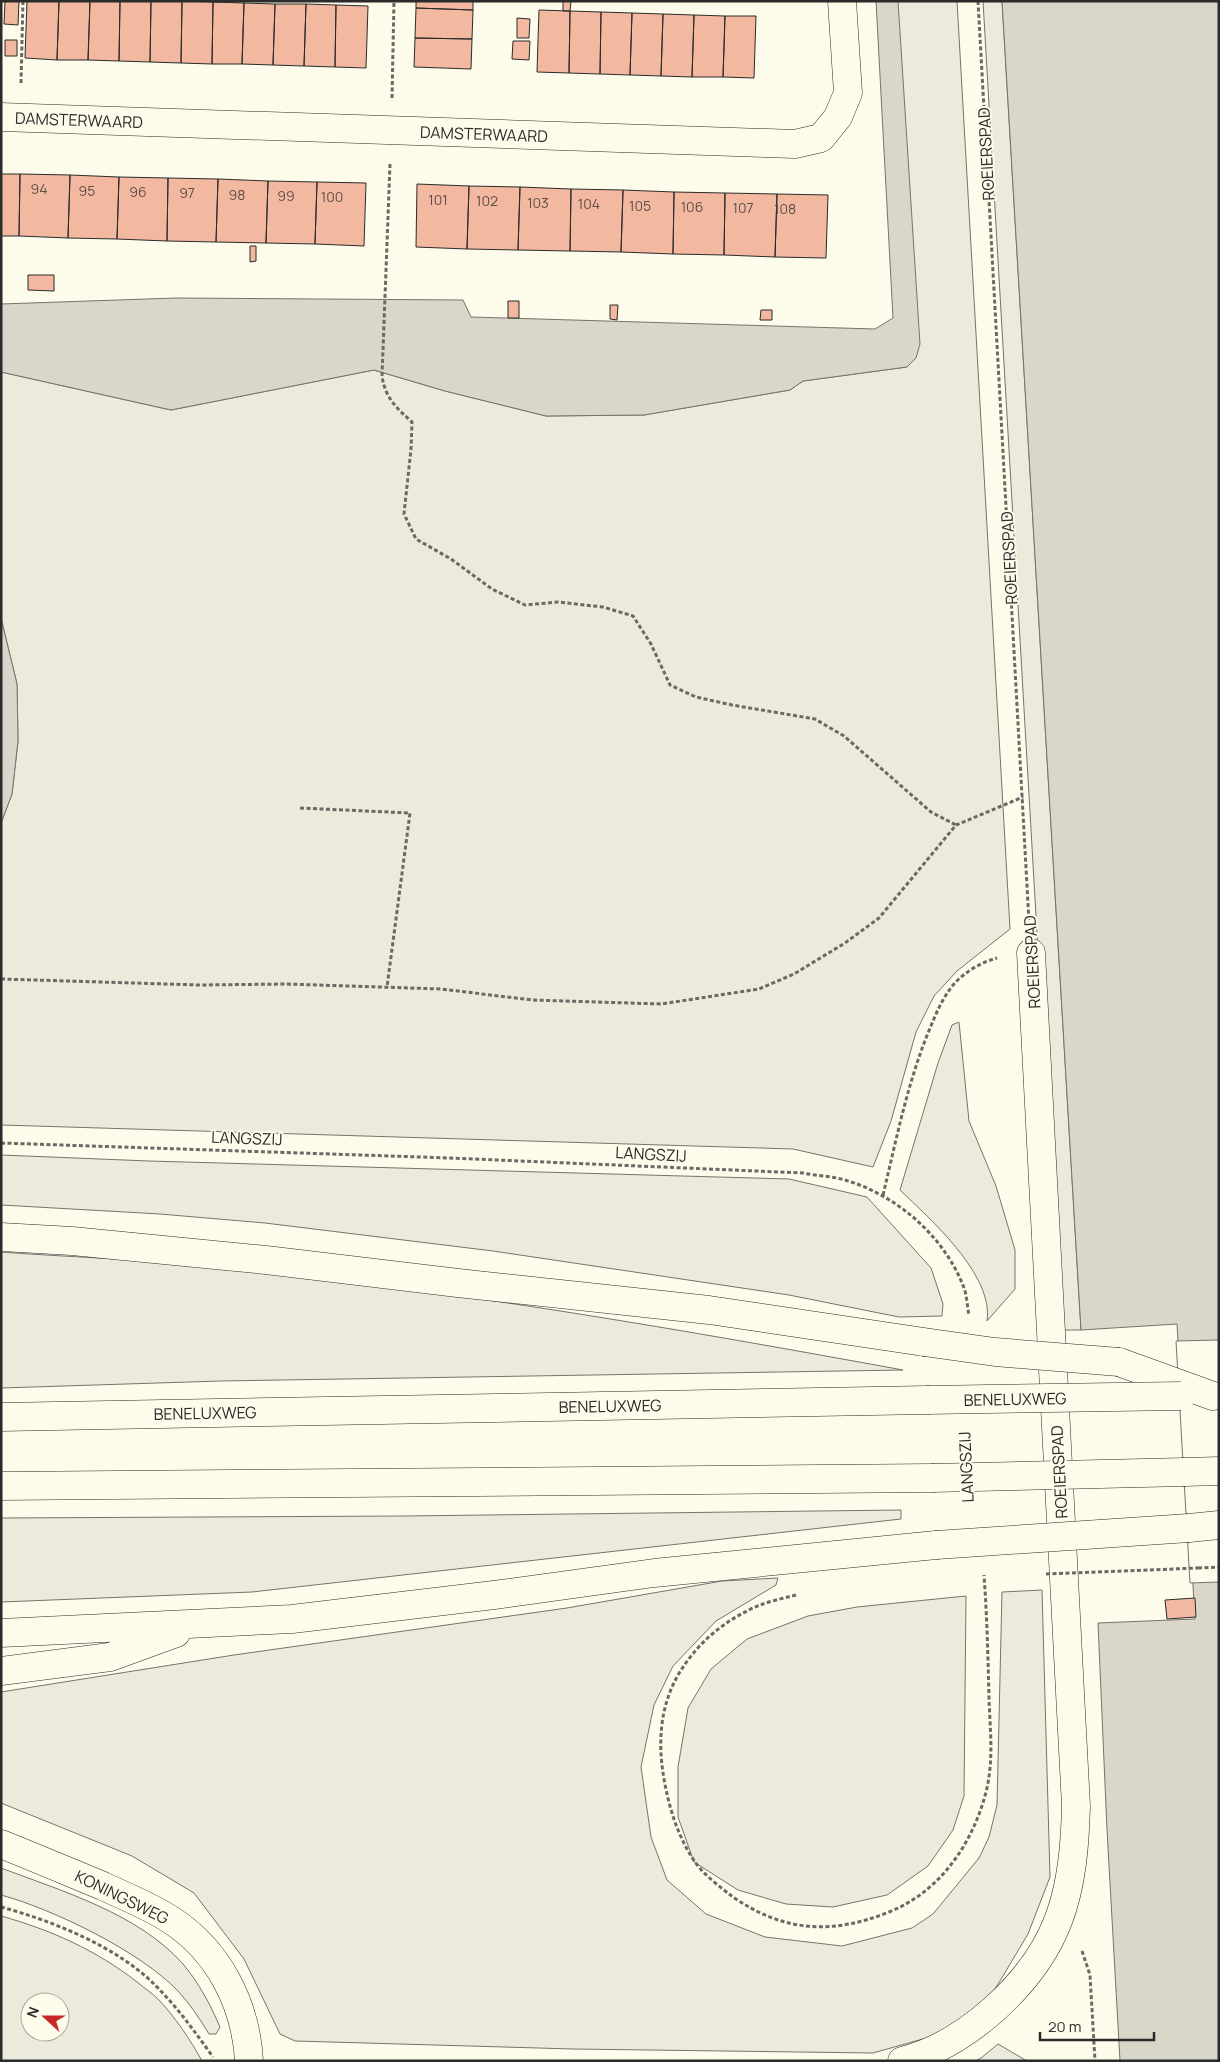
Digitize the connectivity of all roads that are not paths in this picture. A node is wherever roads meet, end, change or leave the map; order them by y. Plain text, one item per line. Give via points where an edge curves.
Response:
1 (842, 1) edge
2 (1, 118) edge
3 (1031, 953) road end
4 (1, 1237) edge
5 (1216, 1396) edge
6 (1, 1417) edge
7 (1219, 1471) edge
8 (1, 1486) edge
9 (1219, 1526) edge
10 (201, 1624) junction
11 (1, 1634) edge
12 (1, 1671) edge
13 (1, 1844) edge
14 (249, 2061) edge
15 (902, 2061) edge

1 - 2 main road, DAMSTERWAARD via 848,93 838,117 821,138 795,144
3 - 15 main road, ROEIERSPAD via 1076,1836 1058,1922 1041,1954 1019,1983 972,2027 949,2042
4 - 5 main road, bridge via 256,1259 709,1310 995,1352 1119,1362
5 - 6 main road, BENELUXWEG, bridge
7 - 8 main road, bridge via 932,1478
9 - 10 main road, bridge via 936,1545 654,1573 292,1618
10 - 11 main road
10 - 12 main road via 110,1657
13 - 14 main road, KONINGSWEG via 148,1906 194,1937 227,1980 240,2010

